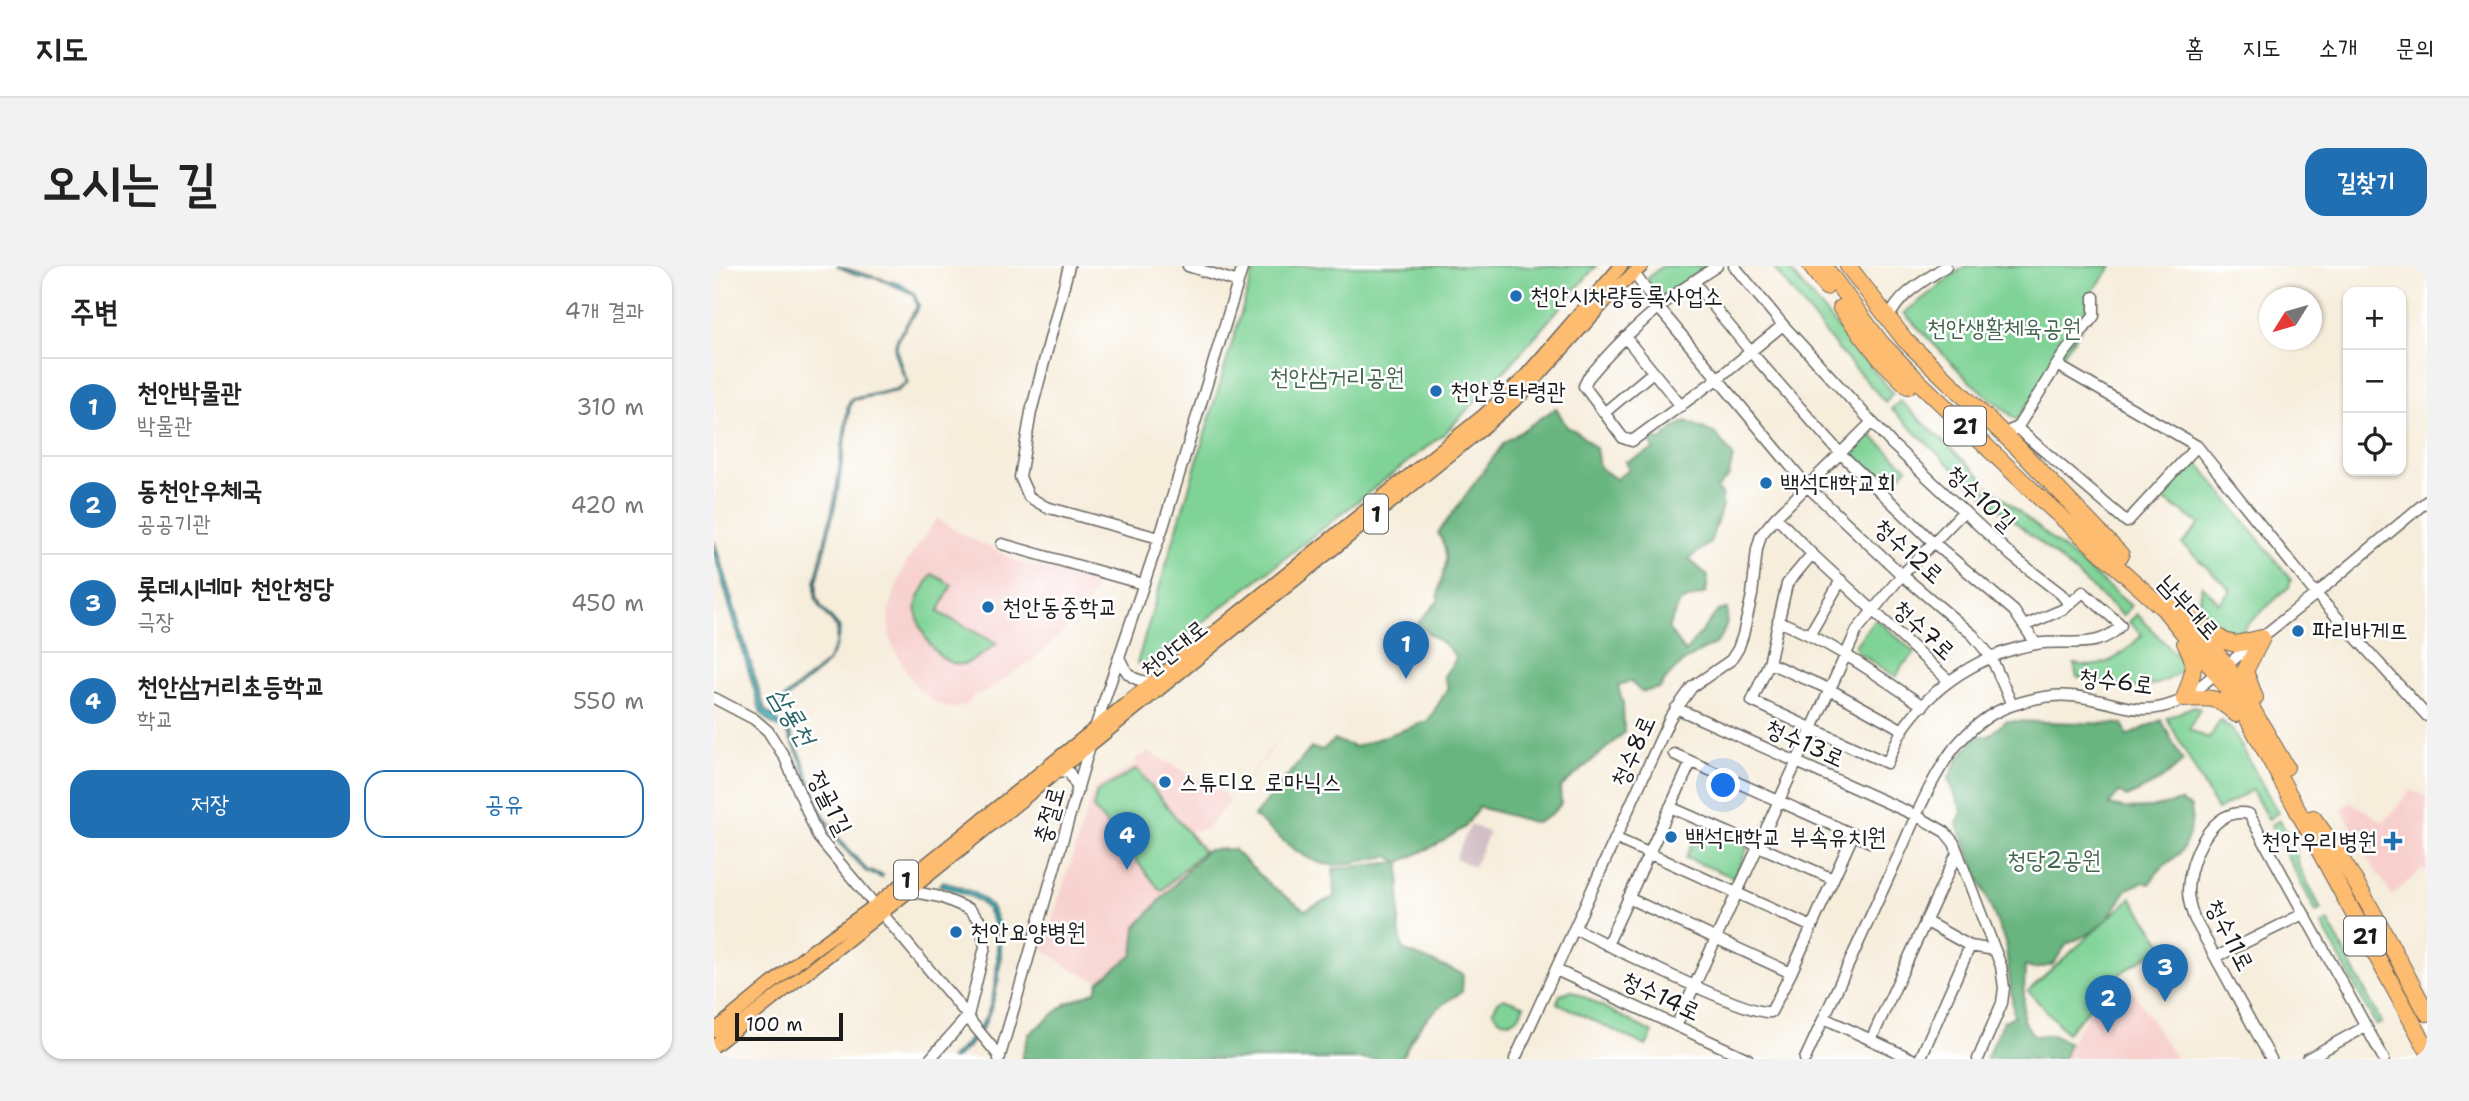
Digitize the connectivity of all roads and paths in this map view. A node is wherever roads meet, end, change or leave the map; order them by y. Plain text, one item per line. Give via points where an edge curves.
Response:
1 (1069, 266) edge
2 (1188, 266) edge
3 (1243, 266) edge
4 (1621, 266) edge
5 (1717, 266) edge
6 (1734, 266) edge
7 (1836, 266) edge
8 (1848, 266) edge
9 (1946, 266) edge
10 (1815, 267) edge
11 (1638, 270) edge
12 (1693, 281) junction
13 (1238, 282) junction
14 (2094, 297) dead end
15 (1658, 307) junction
16 (1889, 318) junction
17 (1783, 325) junction
18 (1625, 337) junction
19 (1750, 351) junction
20 (2057, 365) junction
21 (1653, 373) junction
22 (1717, 379) junction
23 (1681, 406) junction
24 (1604, 413) junction
25 (1871, 423) junction
26 (2009, 431) junction
27 (2197, 446) junction
28 (1840, 453) junction
29 (1808, 487) junction
30 (2427, 501) edge
31 (1964, 511) junction
32 (1776, 517) junction
33 (1159, 538) junction
34 (1933, 542) junction
35 (1002, 544) dead end
36 (1812, 554) junction
37 (2122, 563) junction
38 (1902, 575) junction
39 (1841, 580) junction
40 (1143, 584) junction
41 (2316, 594) junction
42 (2068, 604) junction
43 (2166, 604) junction
44 (1871, 610) junction
45 (1778, 621) junction
46 (2024, 626) junction
47 (1810, 634) junction
48 (2262, 638) junction
49 (2036, 644) junction
50 (1845, 653) junction
51 (1119, 657) junction
52 (1991, 657) junction
53 (1769, 663) junction
54 (2222, 670) junction
55 (1948, 680) junction
56 (1150, 682) junction
57 (1829, 689) junction
58 (714, 698) edge
59 (2184, 699) junction
60 (2012, 705) junction
61 (1923, 706) junction
62 (1676, 708) junction
63 (2427, 716) edge
64 (1096, 725) junction
65 (1811, 728) junction
66 (1903, 730) junction
67 (2265, 740) junction
68 (1092, 742) junction
69 (1674, 754) dead end
70 (1691, 762) junction
71 (1797, 762) junction
72 (1057, 771) junction
73 (1078, 789) junction
74 (1779, 801) junction
75 (1670, 807) junction
76 (1917, 816) junction
77 (2308, 820) junction
78 (1853, 835) junction
79 (1616, 839) junction
80 (1870, 842) dead end
81 (1758, 846) junction
82 (1649, 853) junction
83 (1957, 853) junction
84 (1833, 879) junction
85 (909, 891) junction
86 (1737, 892) junction
87 (1628, 898) junction
88 (880, 908) junction
89 (2303, 914) junction
90 (1926, 921) junction
91 (1812, 927) junction
92 (1576, 929) junction
93 (1716, 938) junction
94 (1607, 945) junction
95 (1970, 946) junction
96 (1995, 950) junction
97 (2216, 957) junction
98 (1556, 970) junction
99 (1791, 973) junction
100 (1694, 985) junction
101 (2427, 1013) edge
102 (1824, 1018) junction
103 (970, 1020) junction
104 (1676, 1026) junction
105 (2365, 1027) junction
106 (2427, 1027) edge
107 (714, 1031) edge
108 (1871, 1040) junction
109 (714, 1046) edge
110 (2427, 1049) edge
111 (999, 1058) edge
112 (930, 1059) edge
113 (1516, 1059) edge
114 (1748, 1059) edge
115 (1805, 1059) edge
116 (1912, 1059) edge
117 (1920, 1059) edge
118 (1978, 1059) edge
119 (2271, 1059) edge
120 (2307, 1059) edge
121 (2384, 1059) edge
122 (2420, 1059) edge

1 - 33 street via 1031,412 1020,477 1029,497 1046,507
2 - 13 street
3 - 13 street, 충절로
4 - 56 main road, 천안대로 / 1 via 1523,379 1484,415
5 - 12 street
6 - 17 street, 청수10길
7 - 37 highway, 남부대로 / 21 via 1889,338
8 - 16 highway
9 - 16 street via 1904,295
10 - 37 highway, 남부대로 / 21 via 1881,343 2039,496
11 - 15 street, 청수12로
11 - 68 main road, 천안대로 / 1 via 1496,417
12 - 15 street
12 - 19 street
13 - 33 street, 충절로
14 - 20 street via 2094,316
15 - 18 street
15 - 22 street, 청수12로
16 - 26 highway via 1905,340
17 - 19 street
17 - 25 street, 청수10길
18 - 21 street
18 - 24 street via 1584,386
19 - 22 street
19 - 28 street
20 - 26 street
20 - 27 street
21 - 23 street
21 - 24 street
22 - 23 street
22 - 29 street, 청수12로
23 - 24 street via 1632,441 1623,438
25 - 28 street, 청수8로
25 - 31 street, 청수10길
26 - 27 street via 2127,522
26 - 37 highway
27 - 41 street
28 - 29 street, 청수8로
28 - 34 street
29 - 32 street, 청수8로
29 - 38 street, 청수12로
30 - 41 street, 남부대로
31 - 34 street, 청수7로
31 - 42 street, 청수10길
32 - 36 street, 청수7로
32 - 62 street, 청수8로 via 1760,535 1752,595 1738,649 1731,660 1692,687
33 - 40 street, 충절로
34 - 38 street, 청수7로
34 - 46 street via 2014,611
35 - 40 street
36 - 39 street, 청수7로
36 - 45 street via 1787,584
37 - 43 highway, 남부대로 / 21
38 - 44 street, 청수7로
38 - 52 street, 청수12로 via 1973,635
39 - 44 street, 청수7로
39 - 47 street
40 - 51 street, 충절로
41 - 48 street, 남부대로
41 - 63 street
42 - 46 street
42 - 49 street via 2083,592 2122,625 2096,642
43 - 48 highway via 2224,641 2236,644
43 - 54 highway, 남부대로 / 21
43 - 59 highway via 2193,657
44 - 50 street, 청수7로
44 - 55 street, 청수7로
45 - 47 street
45 - 53 street
46 - 49 street
47 - 50 street
48 - 54 street, 남부대로
48 - 67 highway via 2245,671
49 - 52 street
50 - 57 street, 청수7로
50 - 61 street
51 - 56 street via 1128,676
51 - 64 street, 충절로
52 - 55 street
52 - 60 street, 청수12로
53 - 57 street
53 - 65 street via 1752,701
54 - 59 street, 청수6로
54 - 67 highway, 남부대로 / 21
55 - 61 street
56 - 64 main road, 천안대로 / 1
57 - 65 street, 청수7로
57 - 66 street
58 - 88 street, 정골1길 via 754,719 770,734 818,837
59 - 60 street, 청수6로 via 2142,710 2070,696
59 - 67 highway via 2221,700
60 - 76 street, 청수6로 via 1990,715 1955,747
61 - 66 street
62 - 71 street, 청수13로
62 - 79 street, 청수8로
64 - 68 street, 충절로
64 - 88 main road, 천안대로 / 1
65 - 66 street via 1887,763
65 - 71 street, 청수7로
67 - 77 highway, 남부대로 / 21
68 - 72 main road, 천안대로 / 1
68 - 73 street, 충절로
69 - 70 street
70 - 74 street
70 - 75 street
71 - 74 street, 청수7로
71 - 76 street, 청수13로
72 - 73 street via 1069,772
72 - 85 main road, 천안대로 / 1
73 - 111 street, 충절로
74 - 78 street
74 - 81 street, 청수7로
75 - 81 street
75 - 82 street
76 - 83 street via 1945,832
76 - 102 street, 청수6로
77 - 101 highway via 2335,847
77 - 106 highway, 남부대로 / 21
77 - 110 highway, 남부대로 / 21
77 - 122 highway via 2315,858 2329,890
78 - 80 street
78 - 84 street
79 - 82 street
79 - 92 street, 청수8로
81 - 84 street
81 - 86 street, 청수7로
82 - 86 street
82 - 87 street
83 - 90 street
83 - 96 street
84 - 91 street
85 - 88 main road, 천안대로 / 1
85 - 103 street via 969,909 980,921 985,947
86 - 91 street
86 - 93 street, 청수7로
87 - 93 street
87 - 94 street
88 - 103 street, 정골1길
88 - 107 main road, 천안대로 / 1 via 809,953
88 - 109 main road, 천안대로 / 1
89 - 97 street
89 - 97 street, 청수11로 via 2249,814 2239,811 2211,825 2188,888 2190,908
89 - 105 street
90 - 95 street
90 - 108 street
91 - 99 street
92 - 94 street
92 - 98 street, 청수8로
93 - 99 street
93 - 100 street, 청수7로
94 - 100 street
95 - 96 street
95 - 117 street
96 - 118 street via 2003,978 2002,1003
97 - 119 street, 청수11로
98 - 104 street, 청수14로
98 - 113 street, 청수8로
99 - 100 street via 1775,1006 1766,1013
100 - 104 street, 청수7로
102 - 108 street
102 - 115 street, 청수6로
103 - 111 street, 정골1길
103 - 112 street
104 - 114 street, 청수14로
105 - 120 street
105 - 121 street
108 - 116 street

